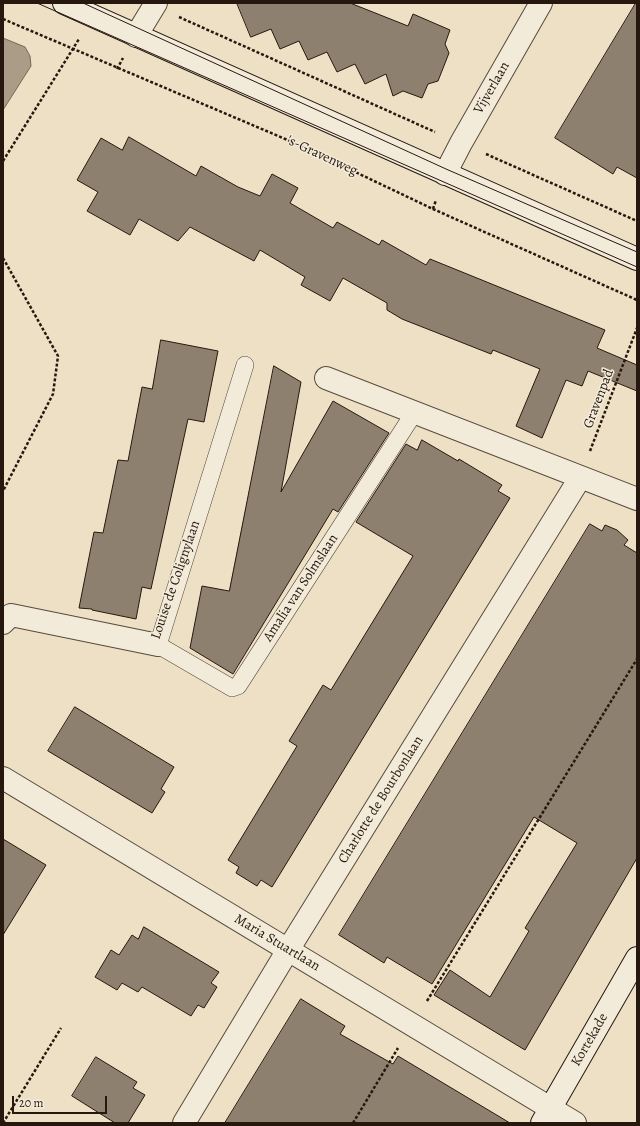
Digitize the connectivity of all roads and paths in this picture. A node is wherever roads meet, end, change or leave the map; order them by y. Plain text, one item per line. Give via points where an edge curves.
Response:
1 (64, 3) edge
2 (541, 3) edge
3 (155, 5) edge
4 (95, 10) edge
5 (3, 20) edge
6 (136, 36) junction
7 (73, 50) junction
8 (460, 143) junction
9 (3, 161) edge
10 (445, 174) junction
11 (637, 221) edge
12 (3, 258) edge
13 (637, 259) edge
14 (637, 300) edge
15 (637, 328) edge
16 (245, 365) dead end
17 (326, 378) dead end
18 (414, 413) junction
19 (580, 478) junction
20 (3, 491) edge
21 (637, 499) edge
22 (3, 622) edge
23 (158, 644) junction
24 (637, 659) edge
25 (3, 778) edge
26 (288, 950) junction
27 (637, 958) edge
28 (412, 1025) junction
29 (61, 1028) dead end
30 (546, 1116) edge
31 (3, 1123) edge
32 (184, 1123) edge
33 (353, 1123) edge
34 (575, 1123) edge

1 - 4 street
2 - 8 street, Vijverlaan
3 - 6 street
3 - 8 path
4 - 6 street
5 - 7 path, 's-Gravenweg
6 - 10 street
7 - 9 path
7 - 14 path, 's-Gravenweg via 290,141 433,210
8 - 10 street, Vijverlaan
8 - 11 path
10 - 13 street
12 - 20 path via 58,356 53,394
15 - 19 path, Gravenpad
16 - 23 lane, Louise de Colignylaan
17 - 18 street
18 - 19 street
18 - 23 lane, Amalia van Solmslaan via 238,686 232,688
19 - 21 street
19 - 26 street, Charlotte de Bourbonlaan
22 - 23 street, Louise de Colignylaan via 11,615
24 - 28 path
25 - 26 street, Maria Stuartlaan
26 - 28 street, Maria Stuartlaan
26 - 32 street, Charlotte de Bourbonlaan
27 - 30 street, Kortekade
28 - 30 street, Maria Stuartlaan
28 - 33 path
29 - 31 path
30 - 34 street, Maria Stuartlaan

